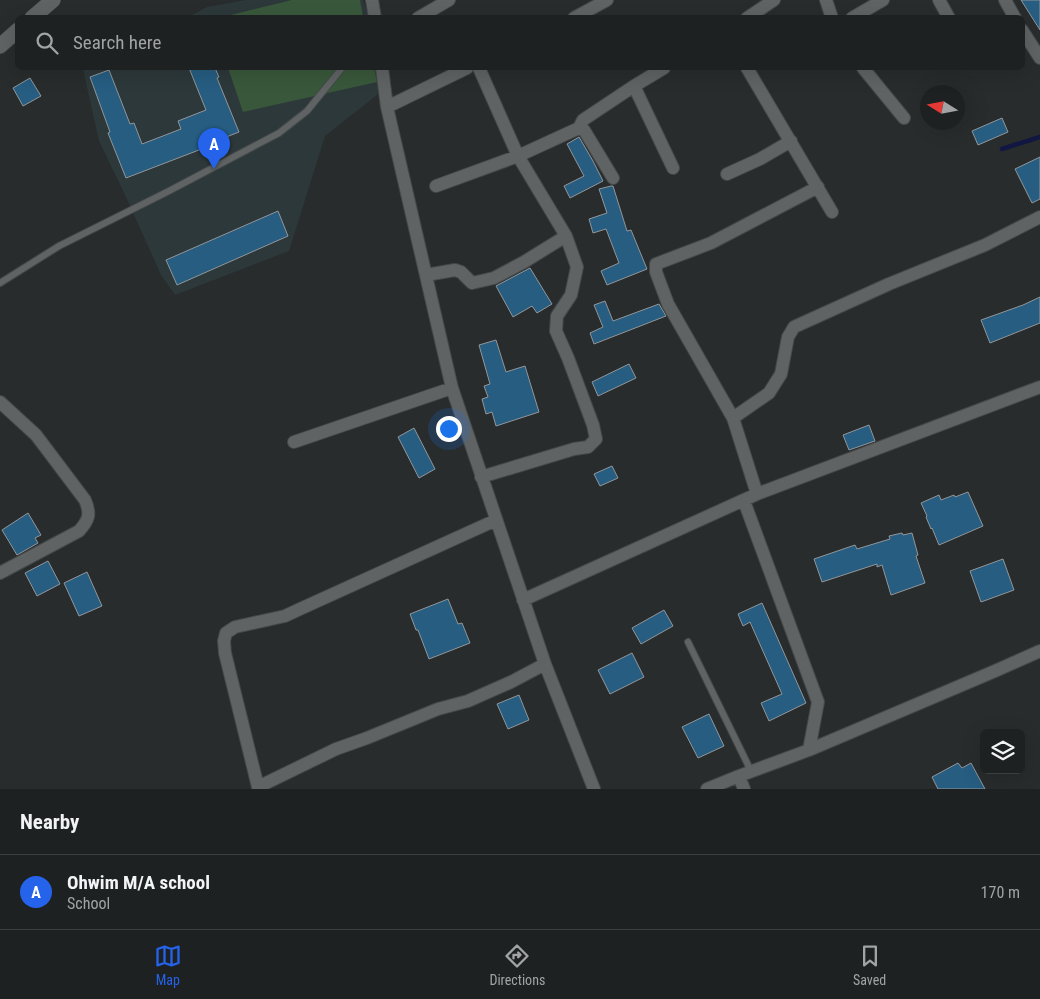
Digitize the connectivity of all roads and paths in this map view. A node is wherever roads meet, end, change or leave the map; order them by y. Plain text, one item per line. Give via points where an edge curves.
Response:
1 (52, 0) edge
2 (372, 0) edge
3 (449, 0) edge
4 (607, 0) edge
5 (774, 0) edge
6 (826, 0) edge
7 (883, 0) edge
8 (939, 0) edge
9 (1005, 0) edge
10 (35, 15) edge
11 (374, 15) edge
12 (423, 15) edge
13 (580, 15) edge
14 (752, 15) edge
15 (831, 15) edge
16 (857, 15) edge
17 (947, 15) edge
18 (1013, 15) edge
19 (15, 33) edge
20 (1025, 35) edge
21 (0, 46) edge
22 (1040, 58) edge
23 (340, 70) edge
24 (382, 70) edge
25 (463, 70) edge
26 (480, 70) edge
27 (661, 70) edge
28 (748, 70) edge
29 (865, 70) edge
30 (634, 86) junction
31 (387, 107) junction
32 (904, 118) dead end
33 (579, 128) junction
34 (791, 141) junction
35 (518, 156) junction
36 (673, 168) dead end
37 (726, 174) dead end
38 (613, 178) dead end
39 (436, 186) dead end
40 (818, 187) junction
41 (832, 212) dead end
42 (1040, 217) edge
43 (566, 236) junction
44 (426, 275) junction
45 (0, 283) edge
46 (1040, 387) edge
47 (452, 388) junction
48 (0, 402) edge
49 (733, 418) junction
50 (294, 442) dead end
51 (481, 477) junction
52 (757, 494) junction
53 (744, 501) junction
54 (496, 520) junction
55 (0, 573) edge
56 (524, 600) junction
57 (688, 642) dead end
58 (1040, 650) edge
59 (545, 664) junction
60 (809, 750) junction
61 (751, 771) junction
62 (739, 776) junction
63 (258, 788) edge
64 (594, 789) edge
65 (708, 789) edge
66 (744, 789) edge

1 - 10 main road
2 - 11 street
3 - 12 street
4 - 13 street
5 - 14 street
6 - 15 street
7 - 16 street
8 - 17 street
9 - 18 street
19 - 21 main road
20 - 22 street
23 - 45 lane via 307,111 279,133 58,246
24 - 31 street
25 - 31 street
26 - 35 street
27 - 30 street
28 - 34 street
29 - 32 street
30 - 33 street via 583,120
30 - 36 street
31 - 44 street
33 - 35 street
33 - 38 street via 584,130
34 - 37 street
34 - 40 street
35 - 39 street
35 - 43 street
40 - 41 street
40 - 49 street via 711,243 656,264 668,304
42 - 49 street via 986,245 794,327 788,337 781,374 769,393
43 - 44 street via 494,278 472,283 455,270
43 - 51 street via 577,267 571,295 557,316 556,331 596,439 588,447
44 - 47 street
46 - 52 street
47 - 50 street
47 - 51 street
48 - 55 street via 36,435 85,500 88,517 78,531
49 - 52 street
51 - 54 street
52 - 53 street
53 - 56 street
53 - 60 street via 818,702
54 - 56 street
54 - 63 street via 285,616 235,627 226,633 225,653
56 - 59 street
57 - 61 lane
58 - 60 street
59 - 63 street via 468,701 438,709 336,749
59 - 64 street
60 - 61 street
61 - 62 street
62 - 65 street
62 - 66 street

